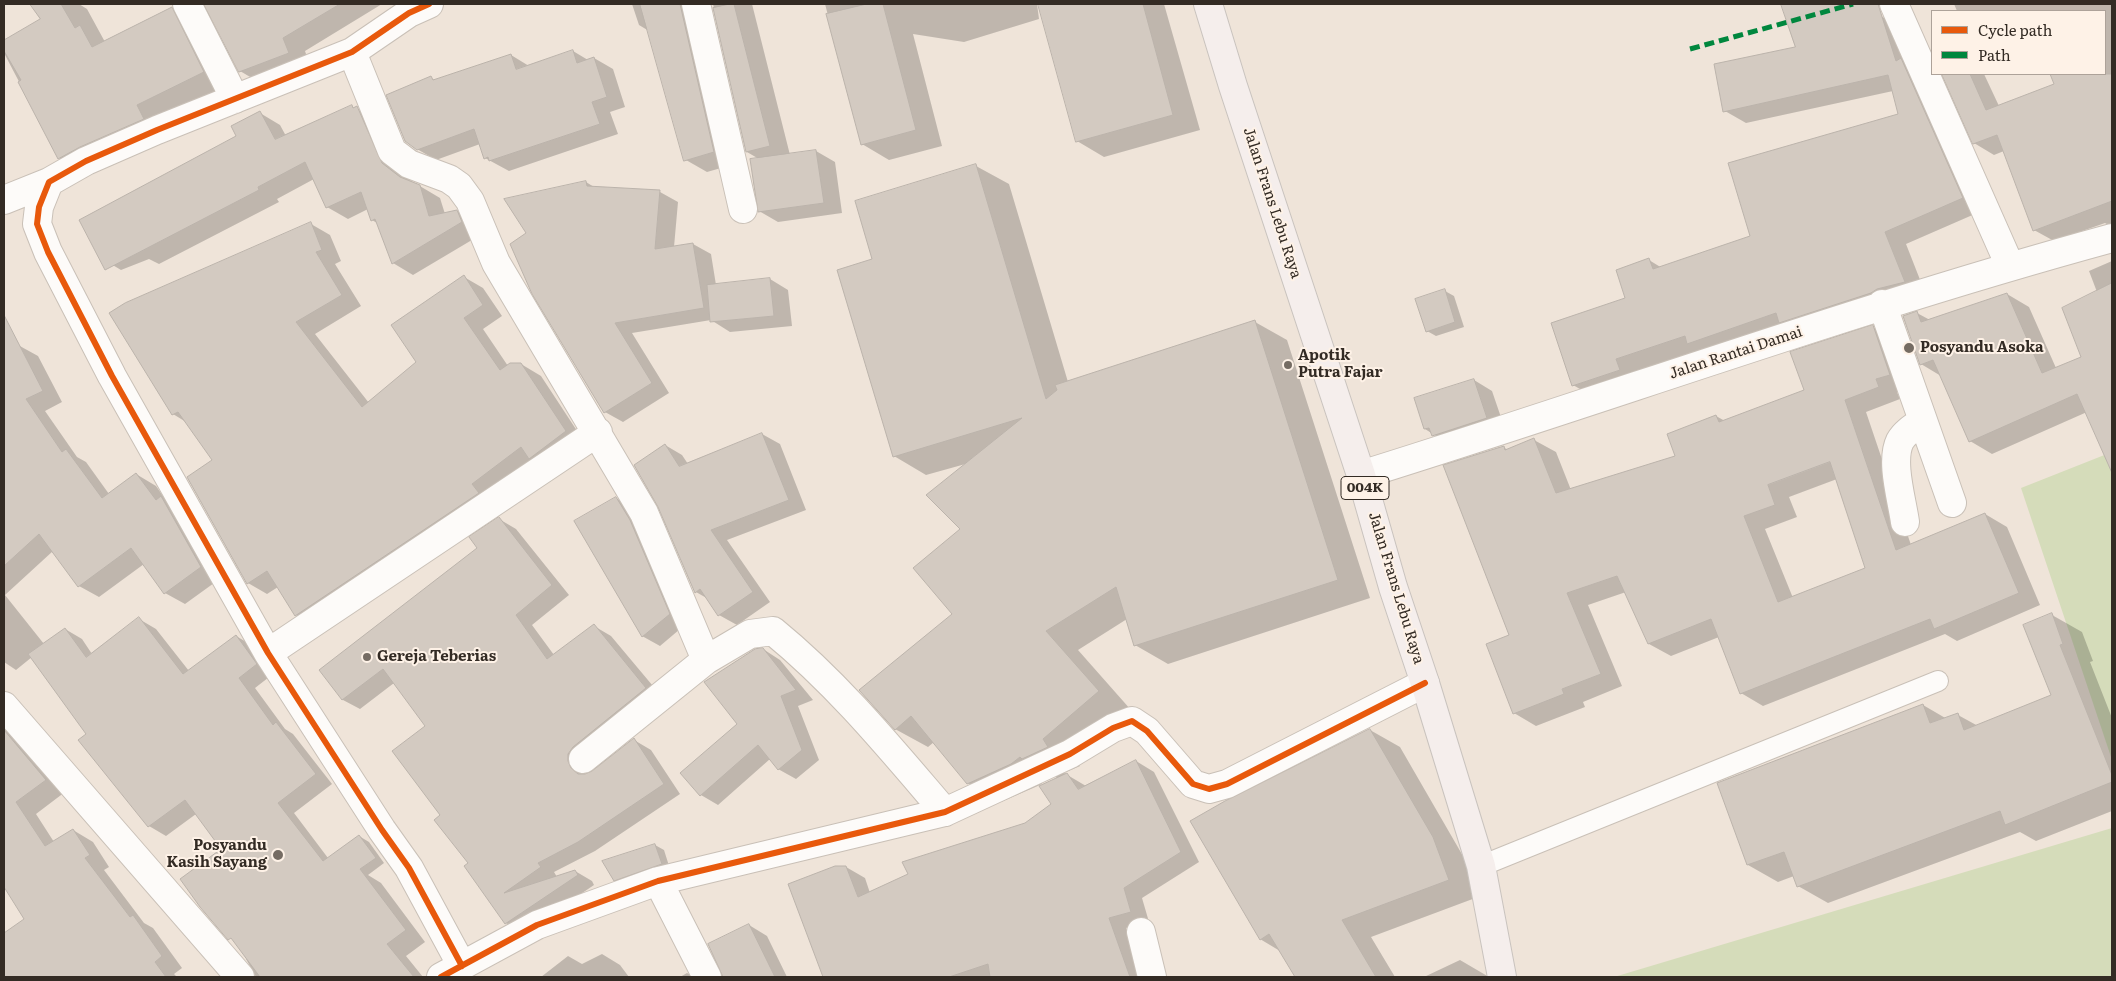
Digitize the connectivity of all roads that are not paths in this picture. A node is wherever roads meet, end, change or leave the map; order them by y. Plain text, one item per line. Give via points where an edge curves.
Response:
1 (187, 4) edge
2 (696, 4) edge
3 (1208, 4) edge
4 (1894, 4) edge
5 (408, 12) edge
6 (352, 52) junction
7 (235, 99) junction
8 (49, 182) junction
9 (4, 200) edge
10 (743, 209) dead end
11 (2112, 238) edge
12 (2010, 266) junction
13 (1882, 304) junction
14 (1923, 421) junction
15 (598, 432) junction
16 (1361, 475) junction
17 (1952, 503) dead end
18 (1905, 522) dead end
19 (268, 653) junction
20 (706, 660) junction
21 (1938, 681) dead end
22 (1425, 683) junction
23 (4, 706) edge
24 (583, 759) dead end
25 (945, 812) junction
26 (1481, 866) junction
27 (658, 881) junction
28 (1141, 932) dead end
29 (447, 974) edge
30 (240, 977) edge
31 (707, 977) edge
32 (1152, 977) edge
33 (1502, 977) edge

1 - 7 street
2 - 10 street
3 - 16 main road, Jalan Frans Lebu Raya / 004K
4 - 12 street
5 - 6 street
6 - 7 street
6 - 15 street via 392,151 409,164 449,179 470,200 496,263
7 - 8 street via 86,161
8 - 9 street
8 - 19 street via 38,207 37,224 48,252 140,428
11 - 12 street, Jalan Rantai Damai
12 - 13 street, Jalan Rantai Damai
13 - 14 street
13 - 16 street, Jalan Rantai Damai
14 - 17 street
14 - 18 street via 1907,432 1895,458
15 - 19 street
15 - 20 street via 644,513
16 - 22 main road, Jalan Frans Lebu Raya / 004K
19 - 29 street via 409,868
20 - 24 street
20 - 25 street via 750,634 773,631 805,657 872,726
21 - 26 lane
22 - 25 street via 1227,784 1210,789 1194,784 1147,731 1132,721 1113,728 1070,754
22 - 26 main road, Jalan Frans Lebu Raya / 004K
23 - 30 street
25 - 27 street
26 - 33 main road, Jalan Frans Lebu Raya / 004K
27 - 29 street via 537,925
27 - 31 street
28 - 32 street

